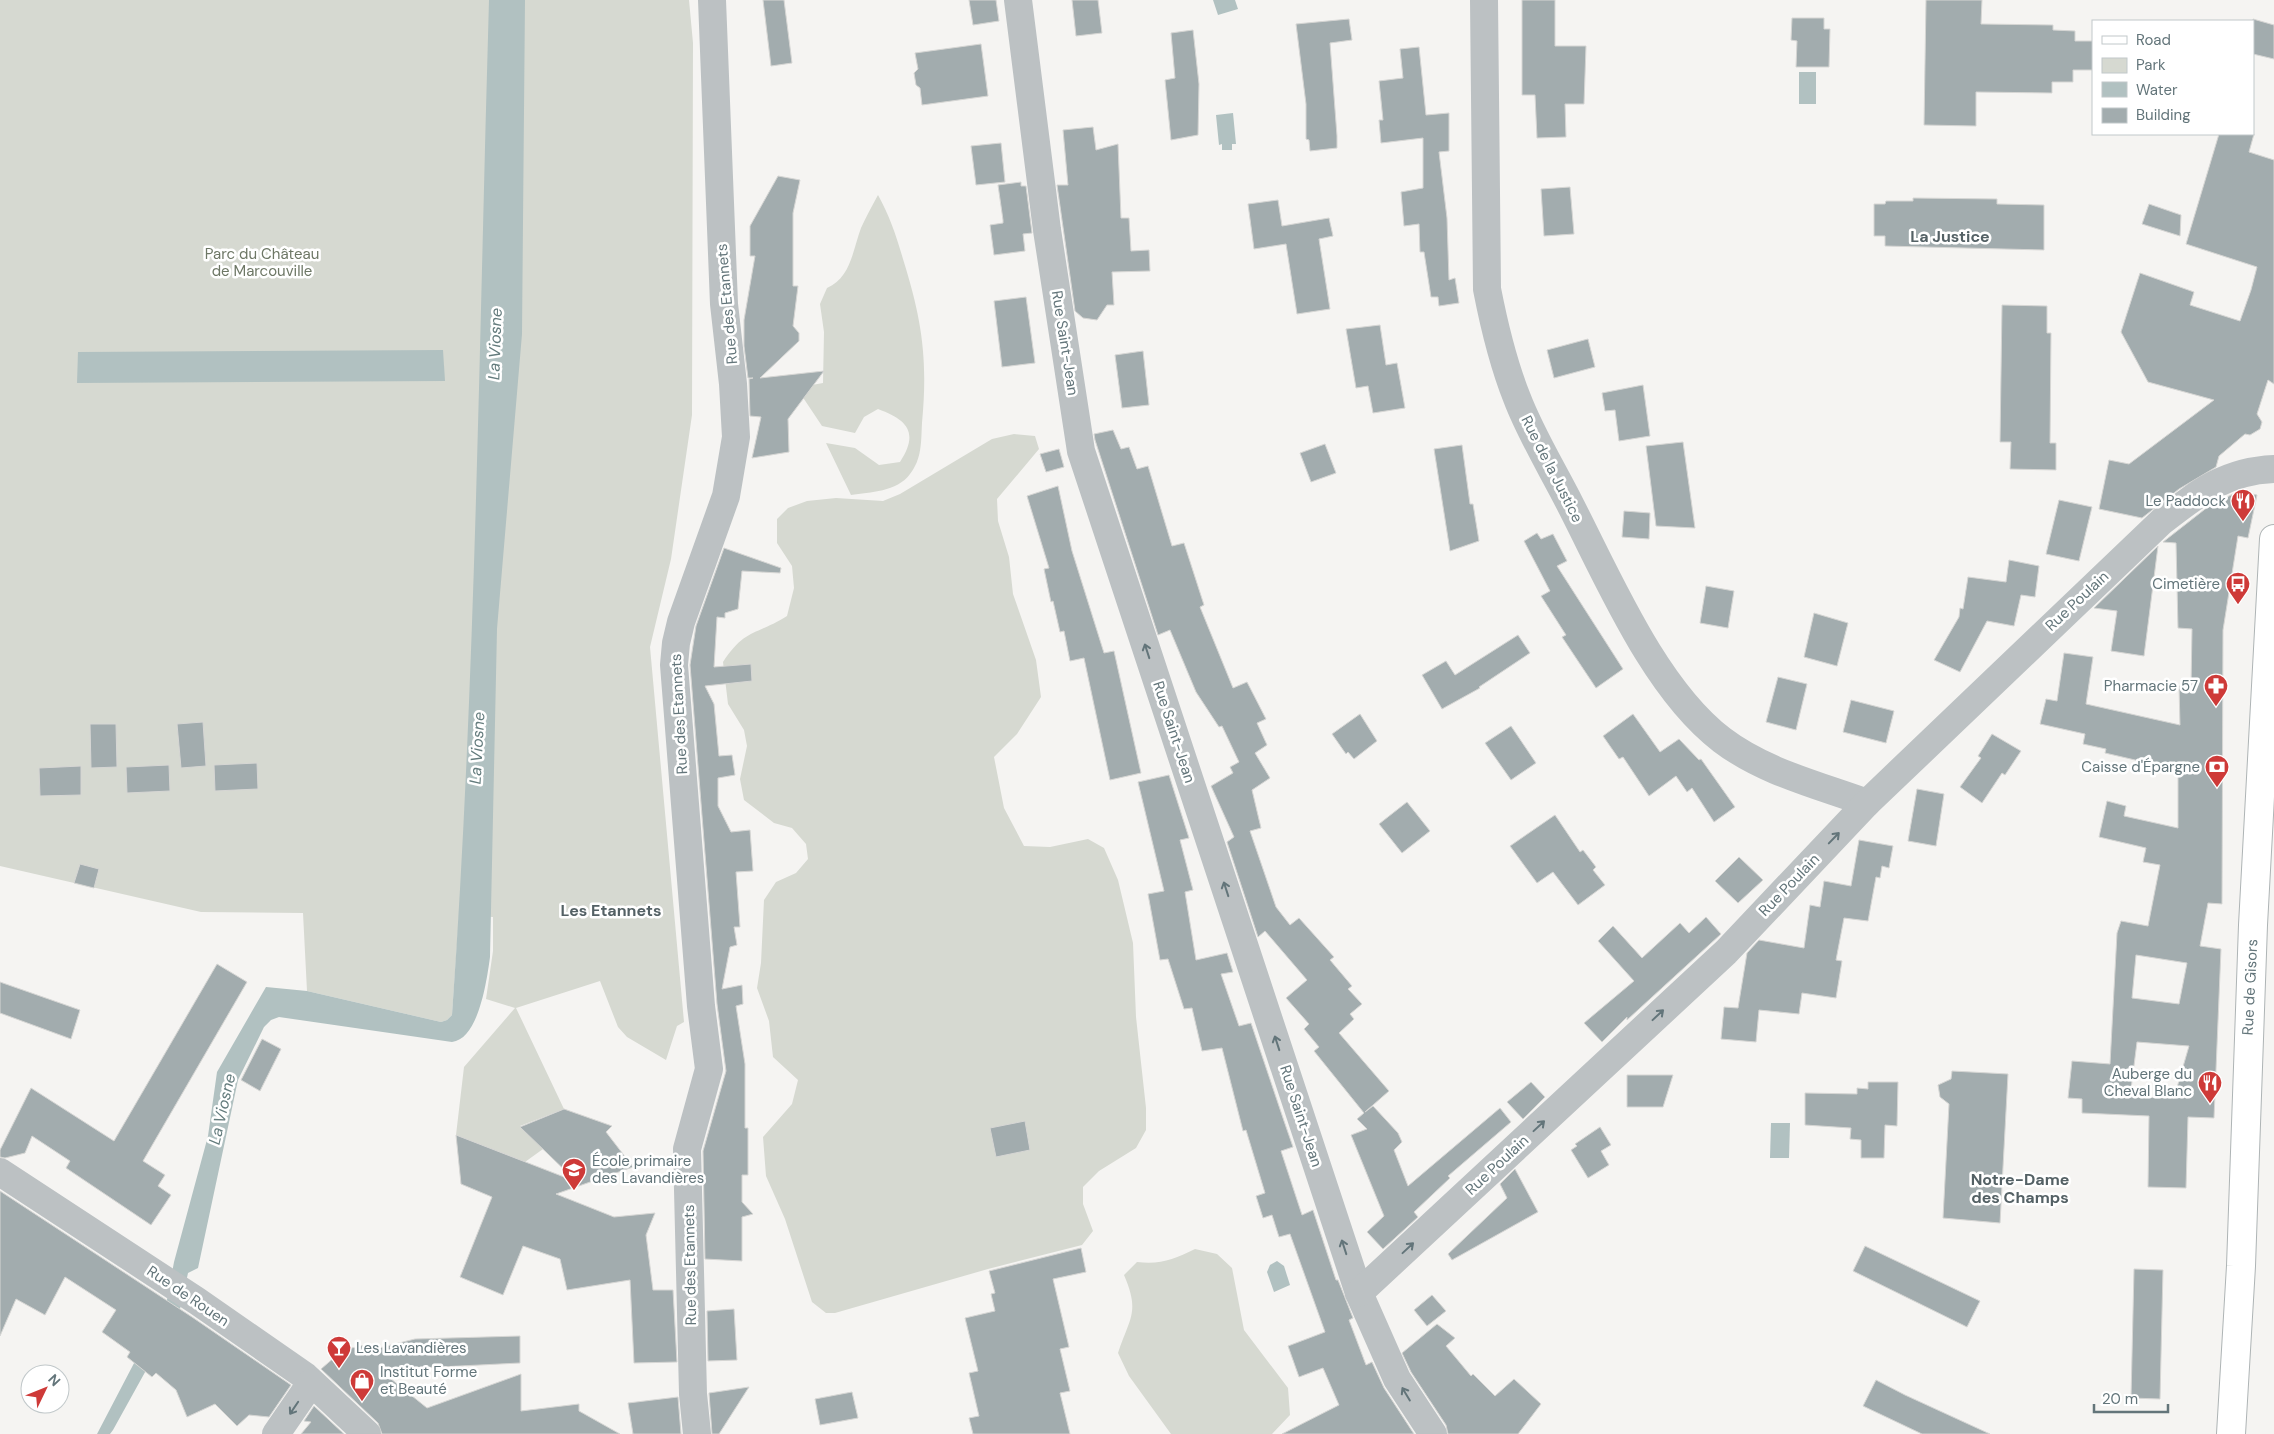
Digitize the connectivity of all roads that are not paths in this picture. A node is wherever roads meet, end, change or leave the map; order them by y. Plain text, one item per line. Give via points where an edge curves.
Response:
1 (712, 0) edge
2 (1018, 0) edge
3 (1484, 0) edge
4 (2274, 469) edge
5 (2274, 539) edge
6 (2269, 710) edge
7 (1867, 803) junction
8 (0, 1172) edge
9 (1359, 1294) junction
10 (311, 1382) junction
11 (276, 1434) edge
12 (367, 1434) edge
13 (697, 1434) edge
14 (1433, 1434) edge
15 (2231, 1434) edge

1 - 13 street, Rue des Etannets via 724,304 736,437 726,496 682,622 674,665 701,1006 709,1069 687,1149 693,1394
9 -> 2 street, Rue Saint-Jean via 1081,451 1047,230
3 - 7 street, Rue de la Justice via 1487,288 1493,322 1517,398 1626,615 1657,667 1690,708 1720,739 1742,754 1773,769
4 - 7 street, Rue Poulain via 2254,470 2220,480 2161,522
5 - 6 main road, Rue de Gisors
6 - 15 main road, Rue de Gisors via 2248,1042 2242,1266
9 -> 7 street, Rue Poulain via 1726,952
8 - 10 street, Rue de Rouen via 197,1301
14 -> 9 street, Rue Saint-Jean via 1397,1379
10 -> 11 street
10 - 12 street, Rue de Rouen

